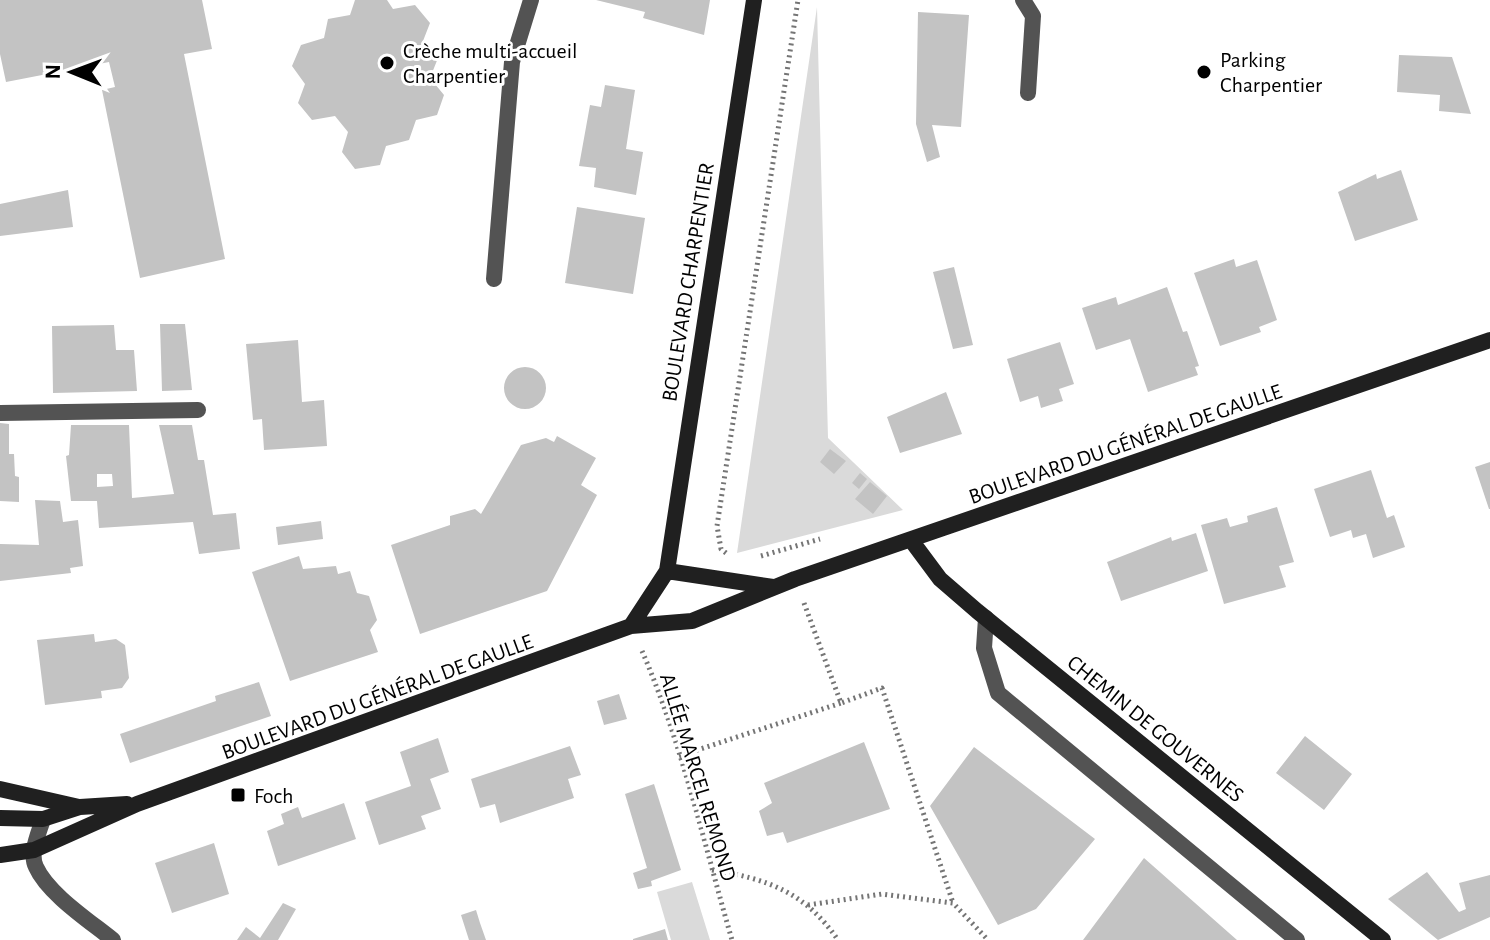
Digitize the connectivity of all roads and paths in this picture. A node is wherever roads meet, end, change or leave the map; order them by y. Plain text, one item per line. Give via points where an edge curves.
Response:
1 (531, 0) edge
2 (754, 0) edge
3 (798, 0) edge
4 (1023, 0) edge
5 (1028, 93) dead end
6 (494, 279) dead end
7 (1490, 340) edge
8 (198, 410) dead end
9 (0, 413) edge
10 (833, 535) dead end
11 (911, 540) junction
12 (756, 558) dead end
13 (732, 559) dead end
14 (667, 571) junction
15 (795, 579) junction
16 (774, 587) junction
17 (986, 618) junction
18 (631, 626) junction
19 (841, 703) junction
20 (679, 756) junction
21 (0, 789) edge
22 (137, 804) junction
23 (80, 807) junction
24 (0, 818) edge
25 (43, 819) junction
26 (34, 850) junction
27 (0, 855) edge
28 (712, 870) junction
29 (953, 903) junction
30 (808, 905) junction
31 (113, 940) edge
32 (732, 940) edge
33 (838, 940) edge
34 (988, 940) edge
35 (1297, 940) edge
36 (1383, 940) edge

1 - 6 street via 512,62
2 - 14 street, BOULEVARD CHARPENTIER
3 - 13 path via 717,526 721,549
4 - 5 street via 1033,16
7 - 11 street, BOULEVARD DU GÉNÉRAL DE GAULLE
8 - 9 street
10 - 12 path
11 - 15 street, BOULEVARD DU GÉNÉRAL DE GAULLE
11 - 17 street, CHEMIN DE GOUVERNES via 940,579
14 - 16 street, BOULEVARD DU GÉNÉRAL DE GAULLE
14 - 18 street
15 - 16 street, BOULEVARD DU GÉNÉRAL DE GAULLE
15 - 19 path
16 - 18 street, BOULEVARD DU GÉNÉRAL DE GAULLE via 692,621
17 - 35 street via 984,648 998,693
17 - 36 street, CHEMIN DE GOUVERNES
18 - 20 path, ALLÉE MARCEL REMOND
18 - 22 street, BOULEVARD DU GÉNÉRAL DE GAULLE
19 - 20 path
19 - 29 path via 882,688
20 - 28 path, ALLÉE MARCEL REMOND
21 - 23 street, BOULEVARD DU GÉNÉRAL DE GAULLE
22 - 23 street, BOULEVARD DU GÉNÉRAL DE GAULLE
22 - 26 street, BOULEVARD DU GÉNÉRAL DE GAULLE
23 - 25 street, BOULEVARD DU GÉNÉRAL DE GAULLE
24 - 25 street, BOULEVARD DU GÉNÉRAL DE GAULLE
25 - 26 street
26 - 27 street, BOULEVARD DU GÉNÉRAL DE GAULLE
26 - 31 street via 35,867 62,898
28 - 30 path via 751,876
28 - 32 path, ALLÉE MARCEL REMOND
29 - 30 path via 882,894
29 - 34 path
30 - 33 path

